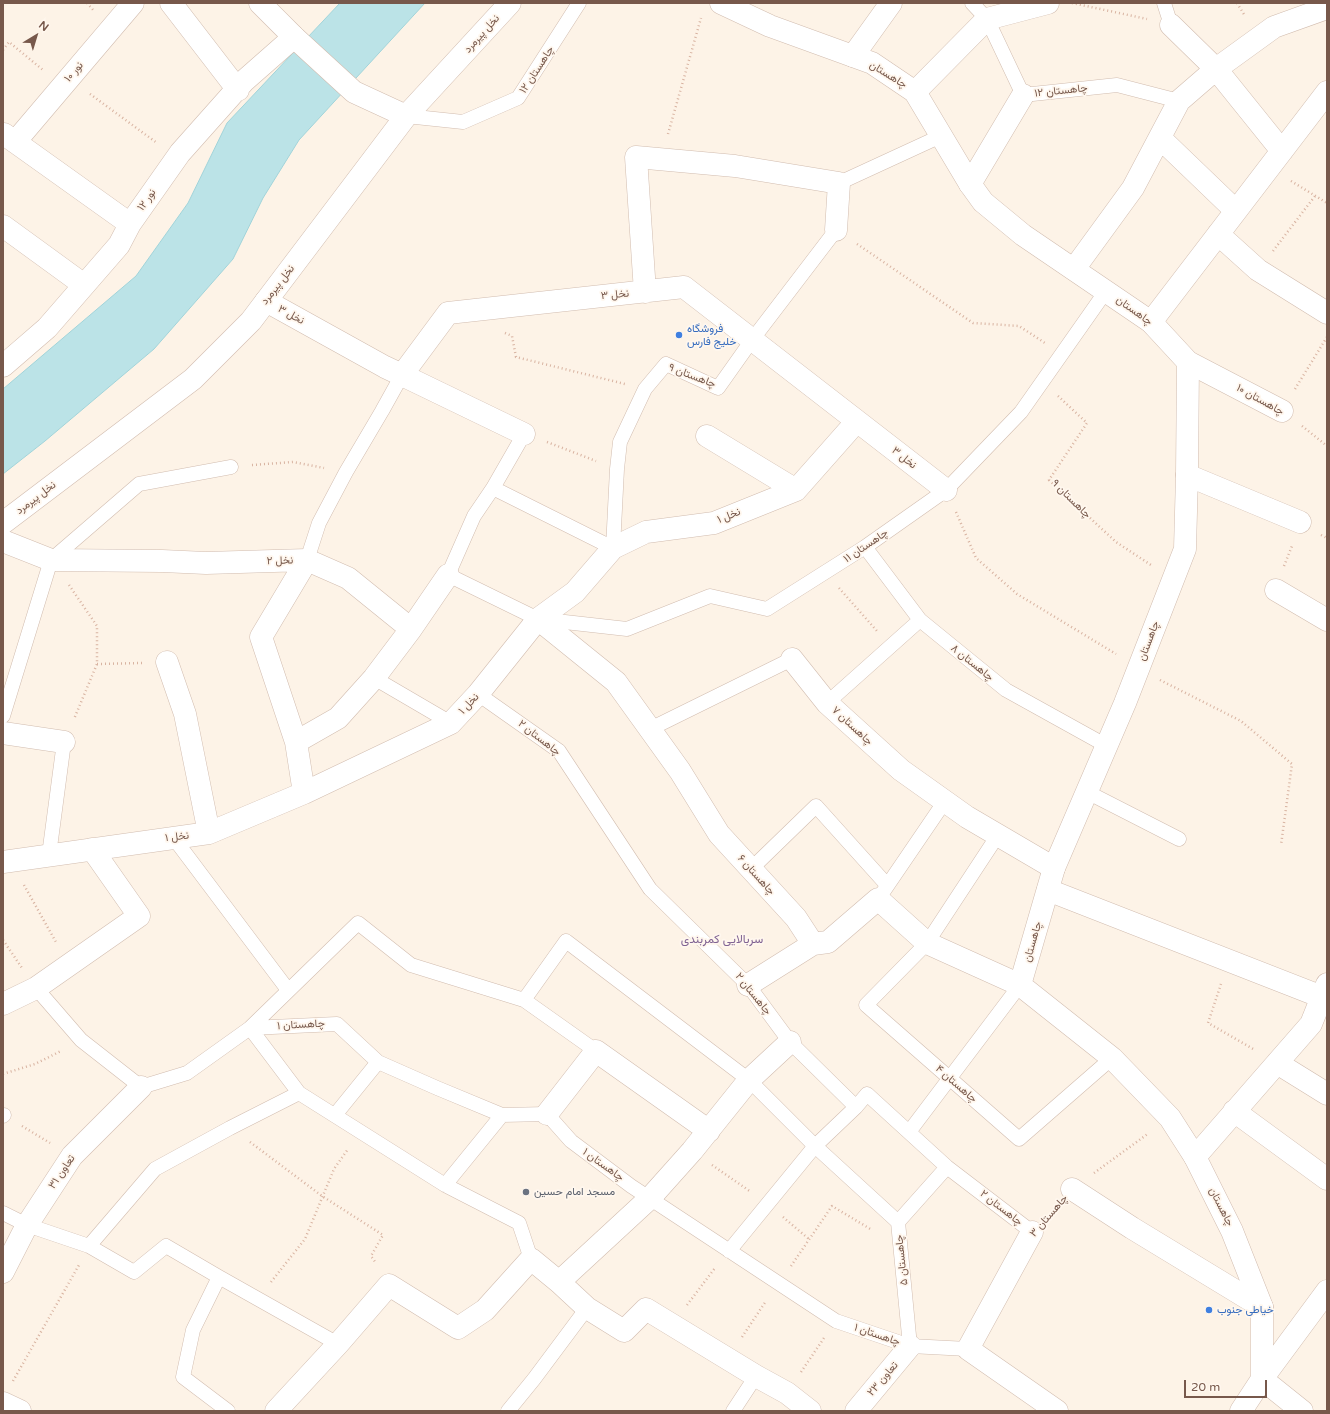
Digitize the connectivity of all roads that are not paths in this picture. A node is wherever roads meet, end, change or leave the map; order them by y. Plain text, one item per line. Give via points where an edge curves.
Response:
1 (133, 3) edge
2 (171, 3) edge
3 (260, 3) edge
4 (510, 3) edge
5 (579, 3) edge
6 (721, 3) edge
7 (891, 3) edge
8 (972, 3) edge
9 (1048, 3) edge
10 (1164, 3) edge
11 (1327, 8) edge
12 (987, 19) junction
13 (1171, 25) joint
14 (294, 37) junction
15 (853, 56) junction
16 (1216, 69) junction
17 (238, 90) junction
18 (915, 92) junction
19 (1327, 92) edge
20 (1023, 95) junction
21 (1179, 101) junction
22 (406, 116) junction
23 (941, 136) junction
24 (9, 137) edge
25 (1160, 138) junction
26 (1276, 160) junction
27 (839, 183) junction
28 (970, 184) junction
29 (1236, 211) junction
30 (130, 224) junction
31 (3, 226) edge
32 (836, 230) joint
33 (1218, 234) junction
34 (1074, 269) junction
35 (84, 285) junction
36 (1106, 291) junction
37 (645, 292) junction
38 (266, 301) junction
39 (1327, 313) edge
40 (1151, 322) junction
41 (752, 340) junction
42 (1188, 362) junction
43 (3, 366) edge
44 (402, 375) junction
45 (1282, 411) road end
46 (858, 421) junction
47 (524, 434) joint
48 (707, 436) dead end
49 (231, 467) road end
50 (1187, 476) junction
51 (494, 488) junction
52 (796, 490) junction
53 (946, 490) junction
54 (1300, 522) road end
55 (3, 523) edge
56 (3, 541) edge
57 (865, 547) junction
58 (613, 548) junction
59 (51, 560) junction
60 (308, 560) junction
61 (448, 575) junction
62 (1276, 590) road end
63 (538, 619) junction
64 (920, 620) junction
65 (1327, 620) edge
66 (411, 629) junction
67 (792, 659) joint
68 (167, 662) road end
69 (374, 678) junction
70 (478, 694) junction
71 (827, 703) junction
72 (3, 716) edge
73 (451, 723) junction
74 (650, 729) junction
75 (3, 733) edge
76 (64, 742) joint
77 (296, 742) junction
78 (1107, 746) junction
79 (1087, 792) junction
80 (304, 793) junction
81 (945, 801) junction
82 (209, 833) junction
83 (998, 835) junction
84 (173, 837) junction
85 (1180, 839) dead end
86 (92, 849) junction
87 (49, 855) junction
88 (6, 861) edge
89 (1054, 868) junction
90 (751, 869) junction
91 (1048, 890) junction
92 (882, 892) junction
93 (927, 943) junction
94 (813, 944) junction
95 (748, 985) junction
96 (1020, 985) junction
97 (36, 988) junction
98 (288, 990) junction
99 (1325, 993) edge
100 (524, 1000) junction
101 (3, 1004) edge
102 (250, 1028) junction
103 (790, 1042) junction
104 (596, 1051) junction
105 (1112, 1058) junction
106 (378, 1062) junction
107 (1277, 1063) junction
108 (949, 1079) junction
109 (749, 1080) junction
110 (141, 1087) junction
111 (299, 1093) junction
112 (1327, 1094) edge
113 (856, 1107) junction
114 (1234, 1111) junction
115 (547, 1114) junction
116 (334, 1115) junction
117 (502, 1115) junction
118 (709, 1131) junction
119 (909, 1132) junction
120 (815, 1146) junction
121 (1195, 1157) junction
122 (947, 1167) junction
123 (1327, 1179) edge
124 (445, 1185) junction
125 (1072, 1189) road end
126 (650, 1198) junction
127 (3, 1213) edge
128 (898, 1222) junction
129 (27, 1225) junction
130 (1032, 1232) joint
131 (90, 1246) junction
132 (728, 1251) junction
133 (531, 1259) junction
134 (3, 1272) edge
135 (219, 1277) junction
136 (559, 1282) junction
137 (1327, 1290) edge
138 (1262, 1307) junction
139 (587, 1308) junction
140 (338, 1344) junction
141 (910, 1346) junction
142 (968, 1349) junction
143 (756, 1376) junction
144 (1262, 1379) junction
145 (7, 1394) edge
146 (20, 1411) edge
147 (228, 1411) edge
148 (276, 1411) edge
149 (508, 1411) edge
150 (733, 1411) edge
151 (810, 1411) edge
152 (856, 1411) edge
153 (1057, 1411) edge
154 (1241, 1411) edge
155 (1302, 1411) edge

1 - 24 street, نور ۱۰ via 66,82
2 - 17 street
3 - 14 street
4 - 22 street, نخل پیرمرد
5 - 22 lane, چاهستان ۱۲ via 518,98 463,122
6 - 15 street, چاهستان via 770,26
7 - 15 street
8 - 12 lane, چاهستان ۱۲
9 - 12 street
10 - 13 lane
11 - 16 street via 1274,27
12 - 18 street
12 - 20 lane, چاهستان ۱۲
13 - 16 street
14 - 17 street, نور ۱۲ via 244,81
14 - 22 street via 354,92
15 - 18 street, چاهستان via 872,63
16 - 21 street
16 - 26 street
17 - 30 street, نور ۱۲ via 176,158
18 - 23 street, چاهستان
19 - 26 street
20 - 21 lane, چاهستان ۱۲ via 1117,85
20 - 28 street
21 - 25 street
22 - 38 street, نخل پیرمرد
23 - 27 lane
23 - 28 street, چاهستان
24 - 30 street
25 - 29 street
25 - 34 street via 1133,188
26 - 29 street
27 - 32 street
27 - 37 street via 735,166 636,157
28 - 34 street, چاهستان via 983,202 1023,235
29 - 33 street
30 - 35 street, نور ۱۲ via 119,245
31 - 35 street
32 - 41 lane, چاهستان ۹
33 - 39 street via 1258,270
33 - 40 street
34 - 36 street, چاهستان
35 - 43 street, نور ۱۲ via 47,328
36 - 40 street, چاهستان
36 - 53 lane, چاهستان ۱۱ via 1021,412
37 - 41 street, نخل ۳ via 684,287
37 - 44 street, نخل ۳ via 448,313
38 - 44 street, نخل ۳
38 - 55 street, نخل پیرمرد via 251,321 193,378
40 - 42 street, چاهستان
41 - 46 street, نخل ۳
41 - 58 lane, چاهستان ۹ via 718,388 666,364 645,389 620,442
42 - 45 street, چاهستان ۱۰
42 - 50 street, چاهستان
44 - 47 street
44 - 60 lane via 319,523
46 - 52 street, نخل ۱
46 - 53 street, نخل ۳
47 - 51 lane
48 - 52 street
49 - 59 lane via 139,484
50 - 54 street
50 - 78 street, چاهستان via 1185,549
51 - 58 lane
51 - 61 lane via 474,516
52 - 58 street, نخل ۱ via 714,523 646,532
53 - 57 lane, چاهستان ۱۱
56 - 59 street, نخل ۲
57 - 63 lane, چاهستان ۱۱ via 768,608 710,596 627,629
57 - 64 lane, چاهستان ۸
58 - 63 street, نخل ۱ via 575,592
59 - 60 street, نخل ۲ via 206,563
59 - 72 lane
60 - 66 street via 348,578
60 - 77 street, نخل ۲ via 261,637
61 - 63 lane, چاهستان ۱۱
61 - 66 street
62 - 65 street
63 - 70 street, نخل ۱
63 - 74 street, چاهستان ۶ via 616,682
64 - 71 lane
64 - 78 lane, چاهستان ۸ via 1006,690
66 - 69 street
67 - 71 street, چاهستان ۷
67 - 74 lane, چاهستان ۷
68 - 82 street via 184,714
69 - 73 lane
69 - 77 street via 338,718
70 - 73 street, نخل ۱
70 - 95 lane, چاهستان ۲ via 559,751 650,889
71 - 81 street, چاهستان ۷ via 901,770
73 - 80 street, نخل ۱
74 - 90 street, چاهستان ۶ via 680,771 719,834
75 - 76 street
76 - 87 lane
77 - 80 street, نخل ۲
78 - 79 street, چاهستان
79 - 85 lane
79 - 89 street, چاهستان
80 - 82 street, نخل ۱
81 - 83 street, چاهستان ۷
81 - 92 lane
82 - 84 street, نخل ۱
83 - 89 street, چاهستان ۷
83 - 93 lane
84 - 86 street, نخل ۱
84 - 98 lane
86 - 87 street, نخل ۱
86 - 97 street via 139,916
87 - 88 street, نخل ۱
89 - 91 street, چاهستان
90 - 92 lane via 816,806
90 - 94 street, چاهستان ۶ via 796,918
91 - 96 street, چاهستان
91 - 99 street via 1229,961
92 - 93 street
92 - 94 street via 828,942
93 - 96 street
93 - 108 lane, چاهستان ۴ via 866,1005
94 - 95 street
95 - 103 lane, چاهستان ۲
96 - 105 street, چاهستان
96 - 108 lane
97 - 101 street
97 - 110 lane via 81,1040
98 - 100 lane via 358,923 411,965
98 - 102 lane
99 - 107 street via 1311,1024
100 - 104 lane
100 - 109 lane via 566,941
102 - 106 lane, چاهستان ۱ via 337,1024
102 - 110 lane via 187,1073
102 - 111 lane
103 - 109 street
103 - 113 lane, چاهستان ۲
104 - 115 street
104 - 118 street
105 - 108 lane, چاهستان ۴ via 1019,1139
105 - 121 street, چاهستان via 1170,1118
106 - 116 lane
106 - 117 lane, چاهستان ۱
107 - 112 street
107 - 114 street
108 - 119 lane
109 - 118 street
109 - 120 lane
110 - 129 street, تعاون ۳۱ via 72,1156
111 - 116 lane
111 - 131 lane via 155,1169
113 - 119 lane, چاهستان ۲ via 867,1094
113 - 120 lane
114 - 121 street
114 - 123 street
115 - 117 lane, چاهستان ۱
115 - 126 lane, چاهستان ۱ via 571,1141
116 - 124 lane
117 - 124 lane
118 - 126 street
119 - 122 lane, چاهستان ۲
120 - 128 lane
120 - 132 lane
121 - 138 street, چاهستان via 1232,1231
122 - 128 lane, چاهستان ۵
122 - 130 lane, چاهستان ۲
124 - 133 lane via 519,1223
125 - 138 street
126 - 132 lane, چاهستان ۱
126 - 136 street
127 - 129 lane
128 - 141 lane, چاهستان ۵
129 - 131 lane
129 - 134 street, تعاون ۳۱
130 - 142 street, چاهستان ۳
131 - 135 lane via 134,1272 166,1246
132 - 141 lane, چاهستان ۱ via 836,1321
133 - 136 street
133 - 140 street via 485,1310 458,1328 389,1285
135 - 140 lane
135 - 147 lane via 193,1330 183,1377
136 - 139 street
137 - 144 street
138 - 144 street, چاهستان
139 - 143 street via 624,1331 646,1309
139 - 149 lane
140 - 148 street
141 - 142 lane, چاهستان ۱
141 - 152 street, تعاون ۲۳
142 - 153 street
143 - 150 lane
143 - 151 street via 787,1393
144 - 154 street
144 - 155 street
145 - 146 street

